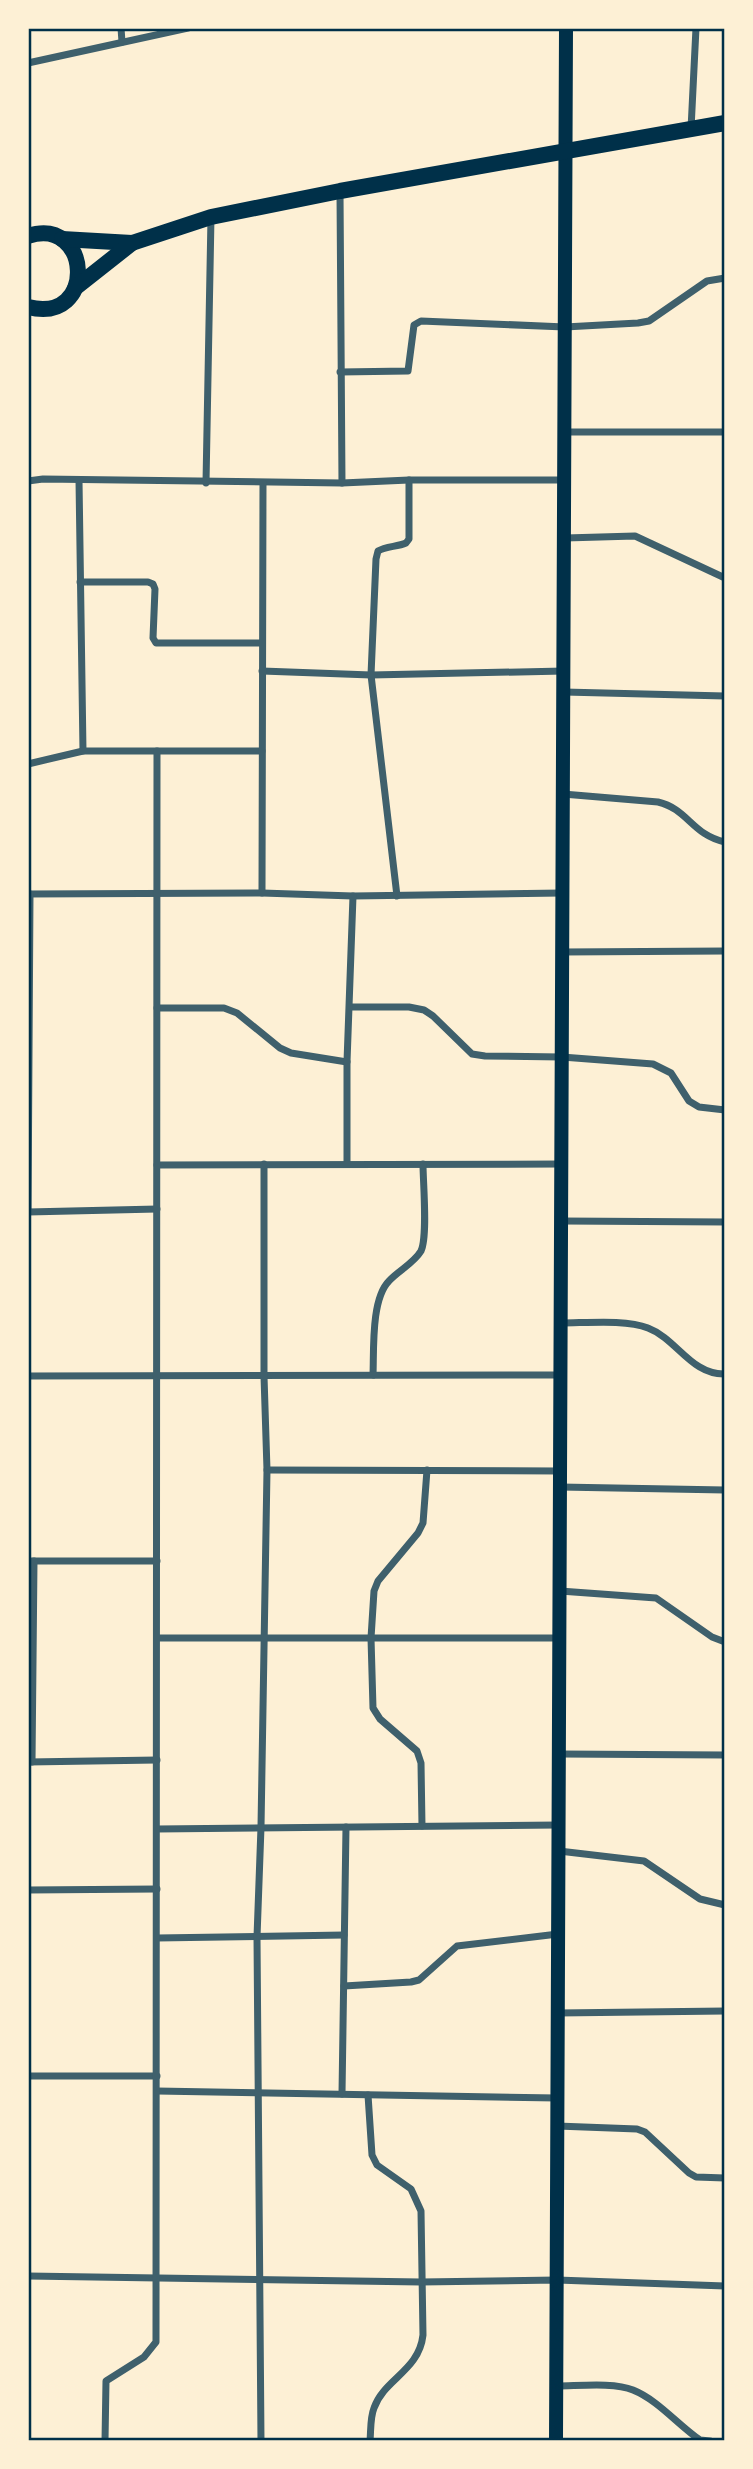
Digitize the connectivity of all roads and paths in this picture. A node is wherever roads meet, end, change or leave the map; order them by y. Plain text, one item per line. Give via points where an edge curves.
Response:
1 (121, 28) edge
2 (188, 28) edge
3 (566, 28) edge
4 (696, 28) edge
5 (122, 42) junction
6 (28, 63) edge
7 (725, 123) edge
8 (691, 129) junction
9 (566, 151) junction
10 (340, 191) junction
11 (211, 217) junction
12 (28, 236) edge
13 (62, 239) junction
14 (132, 243) junction
15 (725, 278) edge
16 (75, 288) junction
17 (31, 310) edge
18 (565, 327) junction
19 (340, 372) junction
20 (565, 432) junction
21 (725, 432) edge
22 (79, 480) junction
23 (409, 480) junction
24 (565, 480) junction
25 (28, 481) edge
26 (206, 483) junction
27 (264, 483) junction
28 (342, 483) junction
29 (565, 538) junction
30 (725, 578) edge
31 (80, 582) junction
32 (262, 643) junction
33 (262, 671) junction
34 (564, 671) junction
35 (371, 675) junction
36 (564, 692) junction
37 (725, 696) edge
38 (83, 751) junction
39 (157, 751) junction
40 (262, 751) junction
41 (28, 764) edge
42 (563, 794) junction
43 (725, 842) edge
44 (262, 893) junction
45 (563, 893) junction
46 (29, 894) edge
47 (157, 894) junction
48 (354, 896) junction
49 (397, 896) junction
50 (725, 951) edge
51 (562, 952) junction
52 (350, 1007) junction
53 (157, 1009) junction
54 (28, 1054) edge
55 (562, 1057) junction
56 (347, 1062) junction
57 (725, 1110) edge
58 (346, 1163) junction
59 (264, 1164) junction
60 (423, 1164) junction
61 (562, 1164) junction
62 (157, 1165) junction
63 (157, 1209) junction
64 (562, 1221) junction
65 (725, 1222) edge
66 (561, 1322) junction
67 (725, 1374) edge
68 (373, 1375) junction
69 (561, 1375) junction
70 (28, 1376) edge
71 (157, 1376) junction
72 (264, 1376) junction
73 (267, 1470) junction
74 (428, 1470) junction
75 (560, 1471) junction
76 (560, 1487) junction
77 (725, 1490) edge
78 (31, 1561) edge
79 (157, 1561) junction
80 (560, 1591) junction
81 (157, 1638) junction
82 (264, 1638) junction
83 (370, 1638) junction
84 (560, 1638) junction
85 (725, 1642) edge
86 (559, 1754) junction
87 (725, 1755) edge
88 (157, 1760) junction
89 (30, 1762) edge
90 (559, 1825) junction
91 (422, 1826) junction
92 (261, 1827) junction
93 (346, 1827) junction
94 (157, 1829) junction
95 (559, 1851) junction
96 (157, 1889) junction
97 (28, 1890) edge
98 (725, 1905) edge
99 (558, 1934) junction
100 (344, 1935) junction
101 (257, 1937) junction
102 (157, 1938) junction
103 (344, 1986) junction
104 (725, 2011) edge
105 (558, 2013) junction
106 (28, 2076) edge
107 (157, 2076) junction
108 (157, 2091) junction
109 (258, 2093) junction
110 (342, 2094) junction
111 (368, 2095) junction
112 (558, 2098) junction
113 (558, 2126) junction
114 (725, 2178) edge
115 (28, 2276) edge
116 (157, 2277) junction
117 (260, 2278) junction
118 (557, 2280) junction
119 (421, 2282) junction
120 (725, 2286) edge
121 (556, 2386) junction
122 (105, 2441) edge
123 (261, 2441) edge
124 (370, 2441) edge
125 (556, 2441) edge
126 (710, 2441) edge

1 - 5 street
2 - 5 street
3 - 9 main road
4 - 8 street
5 - 6 street
7 - 8 highway
8 - 9 highway
9 - 10 highway
9 - 18 main road
10 - 11 highway
10 - 19 street
11 - 14 highway
11 - 26 street
12 - 13 highway via 48,234
13 - 14 highway
13 - 16 highway via 78,261
14 - 16 highway
15 - 18 street via 707,281 649,321
16 - 17 highway via 59,305
18 - 19 street via 421,321 414,325 408,371
18 - 20 main road
19 - 28 street
20 - 21 street
20 - 24 main road
22 - 25 street
22 - 26 street
22 - 31 street
23 - 24 street
23 - 28 street
23 - 35 street via 409,539 378,551 376,559
24 - 29 main road
26 - 27 street
27 - 28 street
27 - 32 street
29 - 30 street via 635,536
29 - 34 main road
31 - 32 street via 153,584 156,643
31 - 38 street
32 - 33 street
33 - 35 street
33 - 40 street
34 - 35 street
34 - 36 main road
35 - 49 street
36 - 37 street
36 - 42 main road
38 - 39 street
38 - 41 street
39 - 40 street
39 - 47 street
40 - 44 street
42 - 43 street via 671,805 698,831
42 - 45 main road
44 - 47 street
44 - 48 street
45 - 49 street
45 - 51 main road
46 - 47 street
46 - 54 street
47 - 53 street
48 - 49 street
48 - 52 street
50 - 51 street
51 - 55 main road
52 - 55 street via 424,1010 472,1054
52 - 56 street
53 - 56 street via 223,1008 237,1013 291,1053
53 - 62 street
54 - 63 street via 28,1212
55 - 57 street via 653,1064 671,1073 689,1101
55 - 61 main road
56 - 58 street
58 - 59 street
58 - 60 street
59 - 62 street
59 - 72 street
60 - 61 street
60 - 68 street via 421,1251 381,1293
61 - 64 main road
62 - 63 street
63 - 71 street
64 - 65 street
64 - 66 main road
66 - 67 street via 646,1327 706,1373
66 - 69 main road
68 - 69 street
68 - 72 street
69 - 75 main road
70 - 71 street
71 - 72 street
71 - 79 street
72 - 73 street
73 - 74 street
73 - 82 street
74 - 75 street
74 - 83 street via 423,1523 378,1581
75 - 76 main road
76 - 77 street
76 - 80 main road
78 - 79 street
78 - 89 street
79 - 81 street
80 - 84 main road
80 - 85 street via 656,1598
81 - 82 street
81 - 88 street
82 - 83 street
82 - 92 street
83 - 84 street
83 - 91 street via 373,1707 417,1751 421,1763
84 - 86 main road
86 - 87 street
86 - 90 main road
88 - 89 street
88 - 94 street
90 - 91 street
90 - 95 main road
91 - 93 street
92 - 93 street
92 - 94 street
92 - 101 street
93 - 100 street
94 - 96 street
95 - 98 street via 644,1861 700,1899
95 - 99 main road
96 - 97 street
96 - 102 street
99 - 103 street via 466,1943 450,1951 419,1980
99 - 105 main road
100 - 101 street
100 - 103 street
101 - 102 street
101 - 109 street
102 - 107 street
103 - 110 street
104 - 105 street
105 - 112 main road
106 - 107 street
107 - 108 street
108 - 109 street
108 - 116 street
109 - 110 street
109 - 117 street
110 - 111 street
111 - 112 street
111 - 119 street via 372,2155 377,2165 411,2189 421,2211
112 - 113 main road
113 - 114 street via 637,2129 696,2177
113 - 118 main road
115 - 116 street
116 - 117 street
116 - 122 street via 156,2342 144,2357 106,2381
117 - 119 street
117 - 123 street
118 - 119 street
118 - 120 street
118 - 121 main road
119 - 124 street via 422,2348 374,2406
121 - 125 main road
121 - 126 street via 633,2390 699,2440

